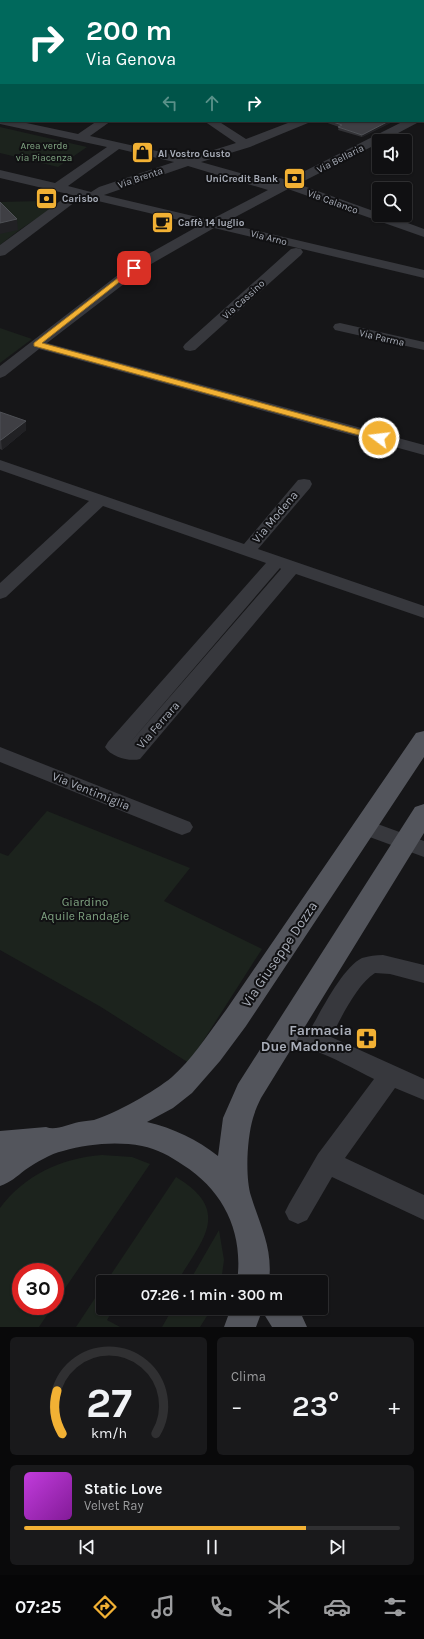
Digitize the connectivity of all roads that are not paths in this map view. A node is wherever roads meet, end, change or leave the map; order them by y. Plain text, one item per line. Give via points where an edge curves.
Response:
1 (5, 122) edge
2 (103, 122) edge
3 (212, 122) edge
4 (301, 122) edge
5 (411, 122) edge
6 (79, 138) junction
7 (246, 144) junction
8 (116, 146) junction
9 (205, 157) junction
10 (190, 161) junction
11 (0, 174) edge
12 (0, 182) edge
13 (283, 187) junction
14 (57, 188) junction
15 (92, 196) junction
16 (71, 199) junction
17 (209, 227) junction
18 (424, 234) edge
19 (0, 252) edge
20 (296, 252) junction
21 (422, 276) edge
22 (340, 327) dead end
23 (36, 344) junction
24 (424, 346) edge
25 (190, 347) dead end
26 (0, 373) edge
27 (424, 450) edge
28 (0, 466) edge
29 (304, 484) dead end
30 (100, 500) junction
31 (247, 551) junction
32 (285, 564) junction
33 (0, 593) edge
34 (424, 612) edge
35 (424, 739) edge
36 (0, 754) edge
37 (424, 813) edge
38 (182, 827) dead end
39 (364, 827) junction
40 (415, 846) edge
41 (424, 974) edge
42 (281, 1038) junction
43 (316, 1041) junction
44 (391, 1075) junction
45 (424, 1090) edge
46 (99, 1131) junction
47 (59, 1139) junction
48 (0, 1144) edge
49 (327, 1162) junction
50 (0, 1173) edge
51 (236, 1198) junction
52 (424, 1208) edge
53 (298, 1212) dead end
54 (253, 1239) junction
55 (254, 1275) edge
56 (265, 1275) edge
57 (244, 1315) edge
58 (283, 1315) edge
59 (240, 1327) edge
60 (292, 1327) edge

1 - 6 street
2 - 6 street
3 - 7 street
4 - 7 street, Via Brenta
5 - 13 street, Via Bellaria
6 - 8 street
7 - 9 street, Via Brenta
8 - 10 street
8 - 14 street
9 - 10 street, Via Brenta
9 - 13 street
10 - 13 street
10 - 15 street, Via Brenta
11 - 14 street, Via Arno
12 - 16 street, Via Arno
13 - 17 street, Via Bellaria
13 - 18 street, Via Calanco
14 - 15 street, Via Arno
15 - 17 street, Via Arno
16 - 17 street, Via Arno
16 - 19 street
17 - 20 street, Via Arno
17 - 21 street, Via Arno
17 - 23 street, Via Bellaria via 127,273
20 - 21 street, Via Arno
20 - 25 street, Via Cassino
22 - 24 street, Via Parma
23 - 26 street, Via Bellaria
23 - 27 street
28 - 30 street
29 - 31 street, Via Modena
30 - 31 street
30 - 33 street
31 - 32 street
32 - 32 street, Via Ferrara via 115,747 133,754
32 - 34 street
35 - 39 main road, Via Giuseppe Dozza
36 - 38 street, Via Ventimiglia
37 - 40 main road
39 - 40 street
39 - 46 main road, Via Giuseppe Dozza via 204,1062 160,1101
40 - 42 main road
41 - 43 street via 381,964 363,968
42 - 43 street via 297,1037
42 - 51 main road via 248,1093 238,1118 232,1164
43 - 44 street
44 - 45 street
44 - 49 street
46 - 47 main road
46 - 51 main road via 133,1132 166,1141 192,1154 217,1173
47 - 48 main road
47 - 50 main road via 30,1151
49 - 52 street
49 - 53 street
51 - 54 main road
54 - 55 main road
54 - 56 main road
57 - 59 main road
58 - 60 main road

